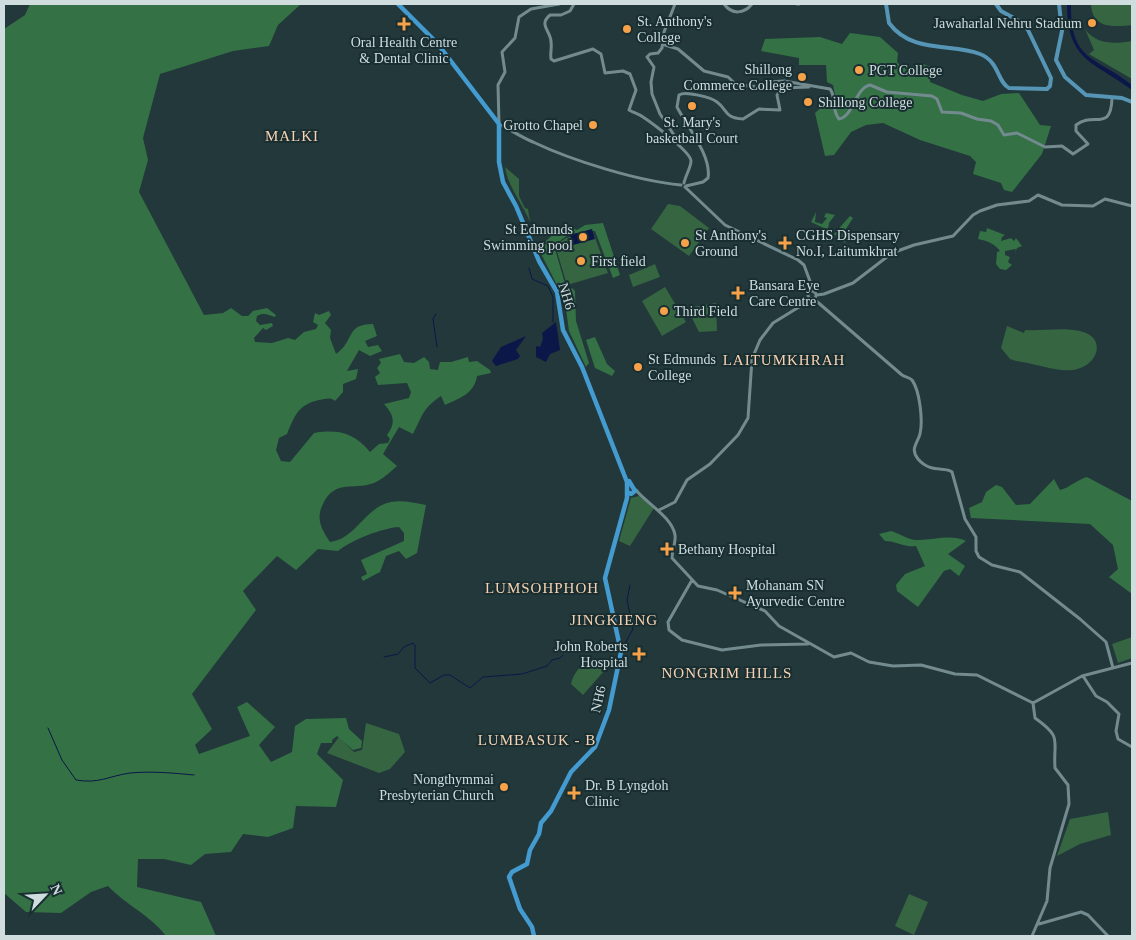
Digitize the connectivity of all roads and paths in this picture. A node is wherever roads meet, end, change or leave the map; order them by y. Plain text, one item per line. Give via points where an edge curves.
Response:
1 (398, 4) edge
2 (559, 4) edge
3 (574, 4) edge
4 (675, 4) edge
5 (724, 4) edge
6 (752, 4) edge
7 (886, 4) edge
8 (996, 4) edge
9 (1059, 4) edge
10 (662, 40) junction
11 (817, 86) junction
12 (1112, 98) junction
13 (1132, 102) edge
14 (499, 124) junction
15 (680, 145) junction
16 (684, 185) junction
17 (1132, 206) edge
18 (811, 283) junction
19 (808, 294) junction
20 (814, 296) junction
21 (806, 301) junction
22 (628, 482) junction
23 (634, 487) junction
24 (630, 494) junction
25 (640, 495) junction
26 (658, 510) junction
27 (692, 580) junction
28 (809, 644) junction
29 (1132, 663) edge
30 (1113, 668) junction
31 (1083, 676) junction
32 (1033, 703) junction
33 (1132, 746) edge
34 (1038, 924) junction
35 (1033, 935) edge
36 (534, 936) edge
37 (1108, 936) edge

1 - 14 highway via 437,42
2 - 14 street via 531,9 519,17 515,38 501,55 505,72 498,85
3 - 15 street via 570,11 561,16 550,15 545,22 544,27 551,38 552,61 588,49 596,50 601,54 604,73 623,71 632,76 635,94 629,110 644,117
4 - 10 street
5 - 6 street via 739,12
7 - 8 main road via 889,23 914,41 980,54 995,64 1006,86 1047,89 1051,78 1028,30
9 - 12 main road via 1062,31 1056,60 1061,72 1083,93
10 - 11 street via 704,71 728,77 740,88 749,85 758,88 778,81
10 - 15 street via 660,52 647,57 654,70 650,86 660,114
11 - 12 street via 832,90 835,114 839,119 844,118 864,87 870,85 887,92 932,96 937,99 942,112 963,113 977,120 991,121 1004,135 1017,133 1045,147 1062,146 1073,154 1088,144 1076,131 1076,125 1109,116
11 - 16 street via 782,88 777,95 780,110 759,109 743,119 726,114 719,103 710,98 686,92 679,95 677,107 706,158 708,171 705,181
12 - 13 main road
14 - 16 street via 535,143 575,158 638,178
14 - 22 highway, NH6 / NH6 via 499,162 503,182 557,292 564,330
15 - 16 street via 691,162
16 - 18 street via 725,225 798,260 804,265
17 - 20 street via 1105,199 1093,206 1062,205 1038,196 1016,204 989,207 973,215 953,236 892,253 853,283
18 - 19 street
18 - 20 street
19 - 20 street
19 - 20 street
19 - 21 street
20 - 21 street
20 - 30 street via 902,375 914,382 921,414 920,434 914,453 930,468 952,472 966,522 976,537 979,557 992,565 1020,572 1080,619 1106,642
21 - 26 street via 774,323 756,348 750,371 749,415 745,424 716,459 688,480 675,502
22 - 23 highway, NH6
22 - 24 highway, NH6
23 - 24 highway, NH6
23 - 25 street
24 - 25 street
24 - 36 highway, NH6 / NH6 via 606,578 621,652 607,714 592,751 571,772 551,811 540,822 539,834 527,864 509,877
25 - 26 street
26 - 27 street via 675,534 672,558
27 - 28 street via 698,586 717,590 765,611 779,626
27 - 28 street via 668,622 669,630 677,637 727,650
28 - 32 street via 835,658 851,653 869,662 893,666 922,665 954,674 980,676
29 - 30 street
30 - 31 street
31 - 32 street
31 - 33 street via 1096,696 1119,714 1116,734 1119,741
32 - 34 street via 1035,718 1054,734 1055,768 1066,782 1070,797 1050,868 1047,901
34 - 35 street
34 - 37 street via 1084,912

